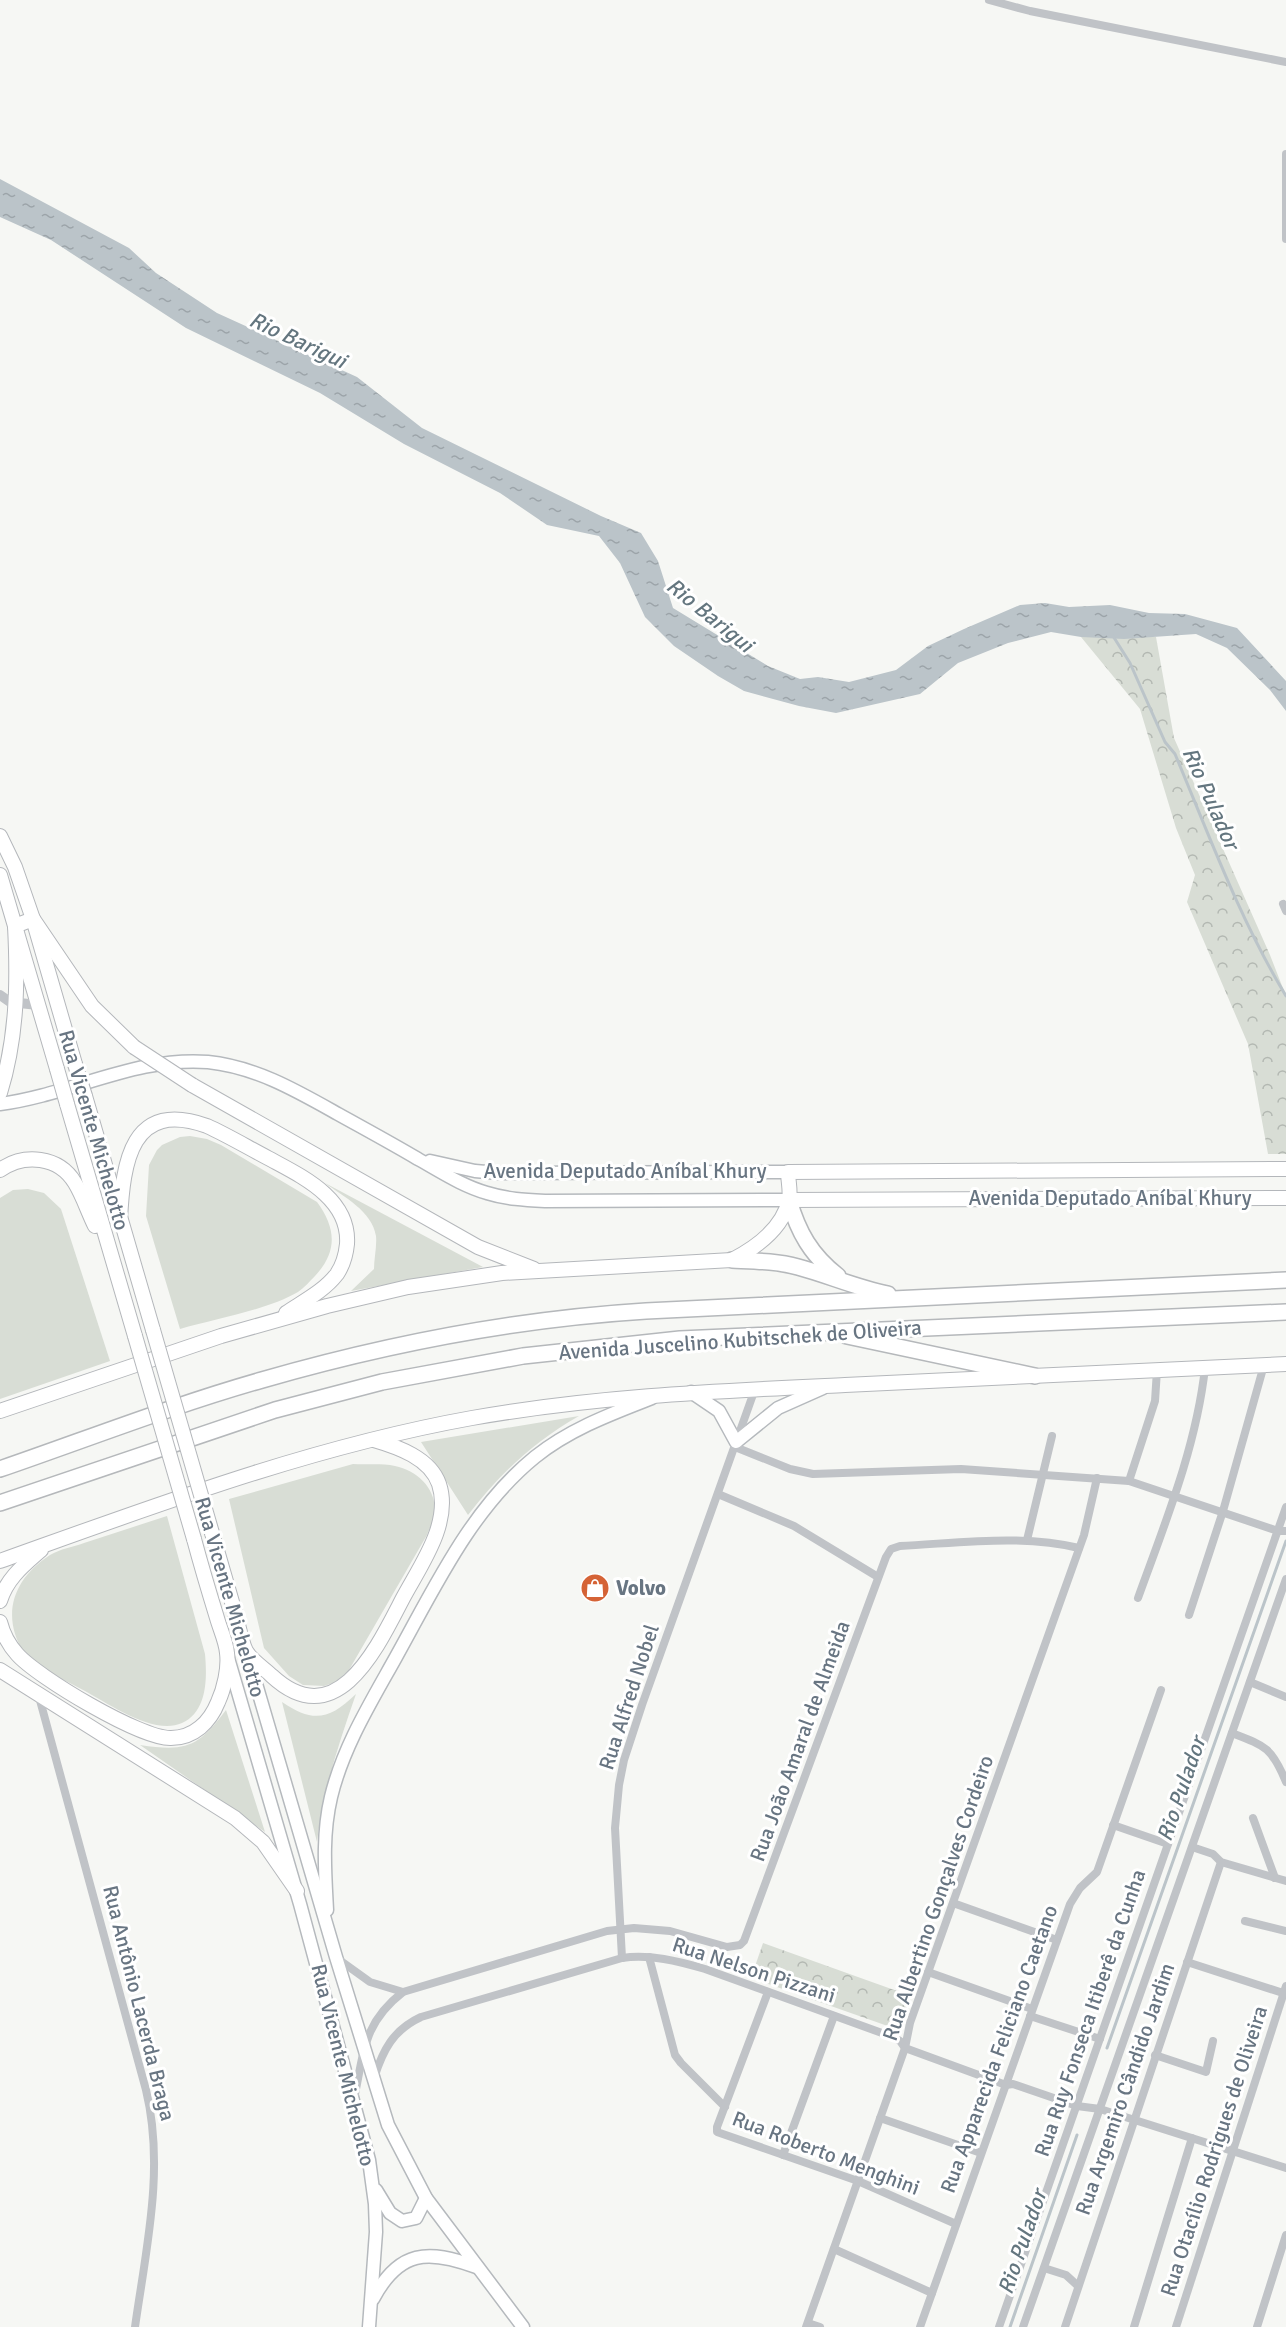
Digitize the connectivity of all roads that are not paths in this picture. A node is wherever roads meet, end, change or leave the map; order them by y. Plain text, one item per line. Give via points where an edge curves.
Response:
1 (989, 0) edge
2 (1286, 62) edge
3 (1286, 154) edge
4 (1286, 239) edge
5 (0, 836) edge
6 (0, 875) edge
7 (33, 920) junction
8 (15, 926) junction
9 (0, 995) edge
10 (16, 1004) junction
11 (38, 1005) junction
12 (2, 1086) edge
13 (0, 1104) edge
14 (414, 1157) junction
15 (1286, 1168) edge
16 (0, 1170) edge
17 (788, 1172) junction
18 (1286, 1198) edge
19 (789, 1200) junction
20 (120, 1220) junction
21 (732, 1260) junction
22 (114, 1266) junction
23 (542, 1271) junction
24 (1286, 1280) edge
25 (861, 1289) junction
26 (909, 1299) junction
27 (1286, 1312) edge
28 (273, 1321) junction
29 (826, 1331) junction
30 (1286, 1364) edge
31 (1264, 1365) junction
32 (1205, 1368) junction
33 (1157, 1370) junction
34 (1035, 1376) junction
35 (828, 1386) junction
36 (755, 1389) junction
37 (691, 1392) junction
38 (664, 1394) junction
39 (0, 1411) edge
40 (1052, 1436) dead end
41 (372, 1440) junction
42 (736, 1444) junction
43 (0, 1469) edge
44 (1043, 1474) junction
45 (1097, 1478) junction
46 (1129, 1481) junction
47 (718, 1494) junction
48 (1175, 1495) junction
49 (0, 1503) edge
50 (1286, 1507) edge
51 (1223, 1511) junction
52 (1282, 1531) edge
53 (1027, 1540) junction
54 (49, 1544) junction
55 (1079, 1548) junction
56 (0, 1561) edge
57 (879, 1577) junction
58 (1286, 1579) edge
59 (1138, 1598) dead end
60 (0, 1601) edge
61 (1189, 1615) dead end
62 (0, 1622) edge
63 (246, 1652) junction
64 (227, 1654) junction
65 (0, 1670) edge
66 (1250, 1682) junction
67 (1161, 1690) dead end
68 (38, 1693) junction
69 (1286, 1697) edge
70 (1232, 1733) junction
71 (1286, 1782) edge
72 (1253, 1818) dead end
73 (1113, 1825) junction
74 (1168, 1844) junction
75 (1192, 1847) junction
76 (1221, 1863) junction
77 (1275, 1878) junction
78 (1286, 1881) edge
79 (297, 1891) junction
80 (953, 1903) junction
81 (1245, 1921) dead end
82 (620, 1929) junction
83 (1286, 1932) edge
84 (329, 1935) junction
85 (1057, 1940) junction
86 (740, 1945) joint
87 (336, 1957) junction
88 (649, 1957) junction
89 (622, 1958) junction
90 (1187, 1962) junction
91 (928, 1972) junction
92 (1285, 1991) edge
93 (403, 1992) junction
94 (768, 1992) junction
95 (1031, 2012) junction
96 (834, 2016) junction
97 (1100, 2038) junction
98 (1213, 2041) dead end
99 (905, 2048) junction
100 (364, 2051) junction
101 (1155, 2055) junction
102 (373, 2080) junction
103 (1006, 2085) junction
104 (354, 2100) junction
105 (1077, 2106) junction
106 (725, 2107) junction
107 (1100, 2109) junction
108 (880, 2118) junction
109 (1133, 2120) junction
110 (1192, 2138) junction
111 (1232, 2151) junction
112 (981, 2153) junction
113 (783, 2155) junction
114 (1286, 2168) edge
115 (858, 2181) junction
116 (373, 2184) junction
117 (426, 2198) junction
118 (956, 2224) junction
119 (1286, 2238) edge
120 (834, 2249) junction
121 (477, 2267) junction
122 (1044, 2268) junction
123 (1078, 2286) junction
124 (932, 2293) junction
125 (371, 2303) junction
126 (807, 2325) edge
127 (135, 2327) edge
128 (369, 2327) edge
129 (523, 2327) edge
130 (820, 2327) edge
131 (920, 2327) edge
132 (999, 2327) edge
133 (1023, 2327) edge
134 (1065, 2327) edge
135 (1134, 2327) edge
136 (1176, 2327) edge
137 (1257, 2327) edge

1 - 2 street
3 - 4 street
5 - 7 main road, Rua Vicente Michelotto
6 - 8 main road, Rua Vicente Michelotto
7 - 8 main road
7 - 20 main road, Rua Vicente Michelotto, bridge
7 - 23 main road, bridge via 92,1006 134,1047 192,1085 478,1247
8 - 10 main road
8 - 11 main road, Rua Vicente Michelotto
9 - 10 street
10 - 11 street
10 - 12 main road via 15,1028
11 - 22 main road, Rua Vicente Michelotto, bridge
13 - 14 main road via 148,1066 208,1062 282,1083
14 - 17 main road, Avenida Deputado Aníbal Khury via 498,1173
14 - 19 main road, Avenida Deputado Aníbal Khury via 467,1186 518,1199
15 - 17 main road, Avenida Deputado Aníbal Khury
16 - 22 main road via 19,1160 31,1159 66,1172 75,1182
17 - 19 main road
18 - 19 main road, Avenida Deputado Aníbal Khury
19 - 21 main road via 772,1230
19 - 25 highway via 796,1224 814,1254 840,1278
20 - 28 main road via 124,1172 131,1149 144,1130 167,1120 179,1118 207,1126 311,1182 337,1208 346,1228 346,1251 328,1284
20 - 63 main road, Rua Vicente Michelotto, bridge
21 - 23 main road
21 - 25 highway via 796,1266
22 - 64 main road, Rua Vicente Michelotto, bridge
23 - 28 main road via 427,1284
24 - 26 highway, Avenida Juscelino Kubitschek de Oliveira
25 - 26 highway
26 - 43 highway, Avenida Juscelino Kubitschek de Oliveira via 612,1313 422,1341 260,1380
27 - 29 highway, Avenida Juscelino Kubitschek de Oliveira
28 - 39 main road
29 - 34 highway
29 - 49 highway, Avenida Juscelino Kubitschek de Oliveira via 617,1344 420,1374 242,1420
30 - 31 main road
31 - 32 main road
31 - 51 street
32 - 33 main road
32 - 48 street via 1199,1417
33 - 34 main road
33 - 46 street via 1155,1401
34 - 35 main road
35 - 36 main road
35 - 42 main road via 778,1408
36 - 37 main road
36 - 42 street, Rua Alfred Nobel
37 - 38 main road
37 - 42 main road via 719,1411
38 - 41 main road via 528,1409
38 - 84 main road via 591,1422 555,1442 514,1477 457,1548 364,1715 337,1776 325,1837
40 - 44 street
41 - 54 main road via 241,1479
41 - 63 main road via 404,1450 427,1466 439,1484 442,1507 428,1550 372,1655 343,1687 310,1696 279,1683
42 - 44 street via 790,1469 813,1474 961,1469
42 - 47 street, Rua Alfred Nobel
44 - 45 street
44 - 53 street
45 - 46 street
45 - 55 street, Rua Albertino Gonçalves Cordeiro
46 - 48 street
47 - 57 street via 794,1526
47 - 82 street, Rua Alfred Nobel via 624,1760 615,1828
48 - 51 street
48 - 59 street
50 - 52 street, Rua Ruy Fonseca Itiberê da Cunha
51 - 52 street
51 - 61 street
52 - 74 street, Rua Ruy Fonseca Itiberê da Cunha
53 - 55 street
53 - 57 street, Rua João Amaral de Almeida via 900,1546 891,1549
54 - 56 main road
54 - 60 main road via 10,1579
55 - 80 street, Rua Albertino Gonçalves Cordeiro
57 - 86 street, Rua João Amaral de Almeida via 753,1922
58 - 66 street, Rua Ruy Fonseca Itiberê da Cunha
62 - 64 main road via 17,1655 39,1673 124,1724 158,1738 186,1736 208,1721 221,1696
63 - 84 main road, Rua Vicente Michelotto
64 - 79 main road, Rua Vicente Michelotto
65 - 68 main road
66 - 69 street
66 - 70 street, Rua Ruy Fonseca Itiberê da Cunha
67 - 73 street, Rua Apparecida Feliciano Caetano
68 - 79 main road via 235,1818 263,1842
68 - 127 street, Rua Antônio Lacerda Braga via 154,2129 151,2208
70 - 71 street via 1269,1750
70 - 75 street, Rua Ruy Fonseca Itiberê da Cunha
72 - 77 street
73 - 74 street
73 - 85 street, Rua Apparecida Feliciano Caetano via 1095,1875 1072,1899
74 - 97 street, Rua Ruy Fonseca Itiberê da Cunha
75 - 76 street via 1213,1854
75 - 107 street, Rua Ruy Fonseca Itiberê da Cunha
76 - 77 street
76 - 90 street, Rua Argemiro Cândido Jardim
77 - 78 street
79 - 104 main road, Rua Vicente Michelotto
80 - 85 street
80 - 91 street, Rua Albertino Gonçalves Cordeiro
81 - 83 street
82 - 86 street, Rua Nelson Pizzani via 670,1931 727,1947
82 - 89 street, Rua Alfred Nobel
82 - 93 street, Rua Nelson Pizzani
84 - 87 main road, Rua Vicente Michelotto
85 - 95 street, Rua Apparecida Feliciano Caetano
87 - 93 street via 370,1982
87 - 100 main road, Rua Vicente Michelotto
88 - 89 street, Rua Nelson Pizzani
88 - 94 street, Rua Nelson Pizzani via 690,1964
88 - 106 street via 675,2055
89 - 102 street, Rua Nelson Pizzani via 411,2022 388,2042
90 - 92 street
90 - 101 street, Rua Argemiro Cândido Jardim
91 - 95 street
91 - 99 street, Rua Albertino Gonçalves Cordeiro
92 - 111 street, Rua Otacílio Rodrigues de Oliveira
93 - 100 street, Rua Nelson Pizzani via 379,2013
94 - 96 street, Rua Nelson Pizzani
94 - 106 street
95 - 97 street
95 - 103 street, Rua Apparecida Feliciano Caetano
96 - 99 street, Rua Nelson Pizzani via 893,2037
96 - 113 street
97 - 105 street, Rua Ruy Fonseca Itiberê da Cunha
98 - 101 street via 1206,2072
99 - 103 street, Rua Nelson Pizzani
99 - 108 street, Rua Albertino Gonçalves Cordeiro
100 - 102 main road, Rua Vicente Michelotto
100 - 104 street, Rua Nelson Pizzani
101 - 109 street, Rua Argemiro Cândido Jardim
102 - 117 main road, Rua Vicente Michelotto via 388,2125
103 - 105 street, Rua Nelson Pizzani
103 - 112 street, Rua Apparecida Feliciano Caetano
104 - 116 main road, Rua Vicente Michelotto
105 - 107 street, Rua Nelson Pizzani
105 - 132 street, Rua Ruy Fonseca Itiberê da Cunha
106 - 113 street, Rua Roberto Menghini via 716,2130 719,2133
107 - 109 street, Rua Nelson Pizzani
107 - 122 street, Rua Ruy Fonseca Itiberê da Cunha
108 - 112 street
108 - 115 street, Rua Albertino Gonçalves Cordeiro
109 - 110 street, Rua Nelson Pizzani
109 - 123 street, Rua Argemiro Cândido Jardim
110 - 111 street, Rua Nelson Pizzani
110 - 135 street
111 - 114 street, Rua Nelson Pizzani
111 - 136 street, Rua Otacílio Rodrigues de Oliveira
112 - 118 street, Rua Apparecida Feliciano Caetano
113 - 115 street, Rua Roberto Menghini
115 - 118 street, Rua Roberto Menghini
115 - 120 street, Rua Albertino Gonçalves Cordeiro
116 - 117 main road via 390,2213 402,2221 416,2218
116 - 125 main road via 376,2232
117 - 121 main road, Rua Vicente Michelotto
118 - 124 street, Rua Apparecida Feliciano Caetano
119 - 137 street
120 - 124 street
120 - 126 street, Rua Albertino Gonçalves Cordeiro
121 - 125 main road via 441,2256 425,2255 410,2260 387,2277
121 - 129 main road, Rua Vicente Michelotto
122 - 123 street via 1066,2276
122 - 133 street, Rua Ruy Fonseca Itiberê da Cunha
123 - 134 street, Rua Argemiro Cândido Jardim
124 - 131 street, Rua Apparecida Feliciano Caetano
125 - 128 main road
126 - 130 street

